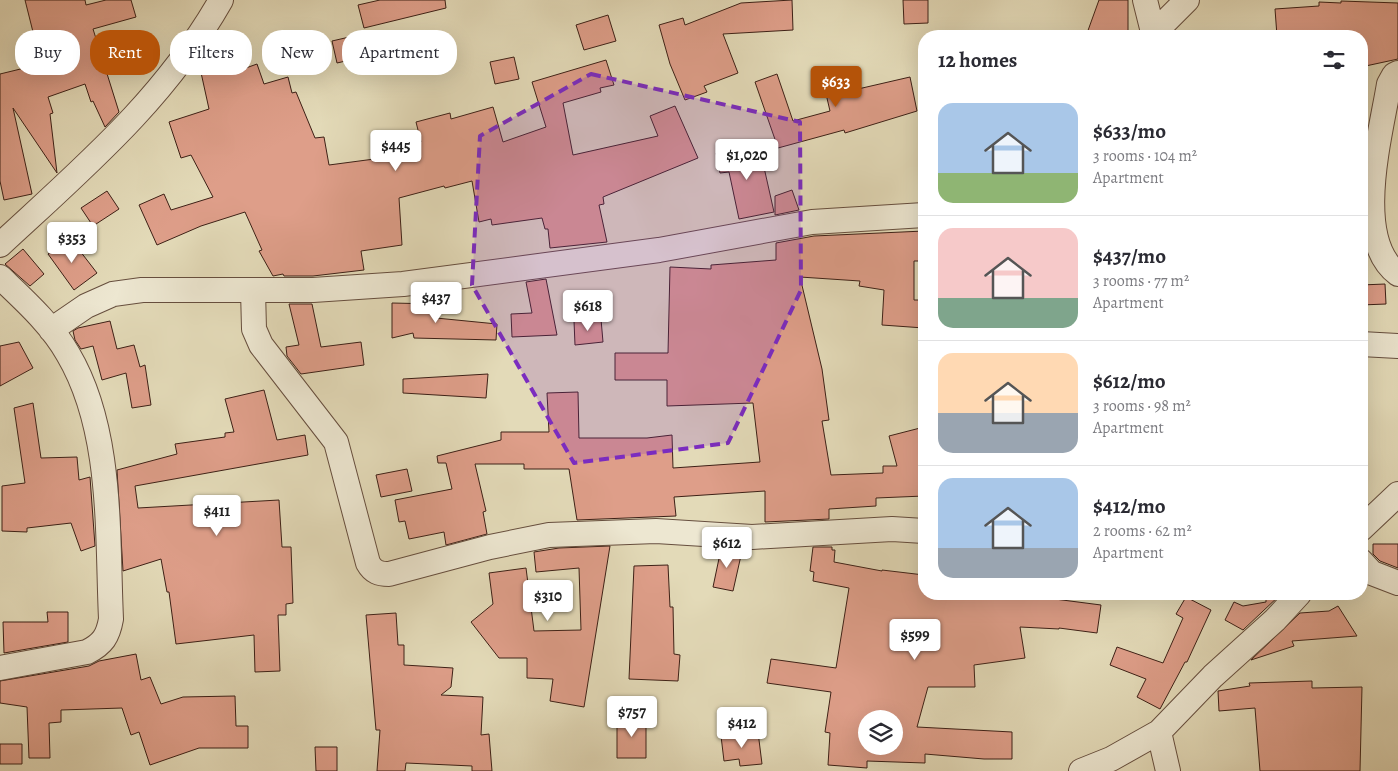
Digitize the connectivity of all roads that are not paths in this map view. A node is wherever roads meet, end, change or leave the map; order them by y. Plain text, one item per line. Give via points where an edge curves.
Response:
1 (221, 0) edge
2 (1145, 0) edge
3 (1187, 0) edge
4 (1151, 30) edge
5 (1156, 30) edge
6 (1398, 73) edge
7 (918, 215) edge
8 (0, 245) edge
9 (1398, 274) edge
10 (0, 277) edge
11 (253, 290) junction
12 (51, 330) junction
13 (1368, 344) edge
14 (1398, 346) edge
15 (1398, 494) edge
16 (1368, 522) edge
17 (918, 530) edge
18 (1368, 569) edge
19 (1398, 583) edge
20 (1293, 600) edge
21 (0, 668) edge
22 (1159, 732) junction
23 (1082, 771) edge
24 (1168, 771) edge

1 - 8 street via 173,73 121,132
2 - 4 street
3 - 5 street
6 - 9 street via 1389,84 1372,187 1372,219 1378,247 1389,268
7 - 11 street via 812,222 659,250 403,284
10 - 12 street
11 - 12 street via 142,290 113,294 86,306
11 - 17 street via 254,329 260,345 336,442 368,563 380,574 549,536 656,531 752,537
12 - 21 street via 68,354 94,414 101,451 111,619 108,634 100,645 87,652
13 - 14 street
15 - 16 street
18 - 19 street
20 - 22 street
22 - 23 street via 1112,759
22 - 24 street

